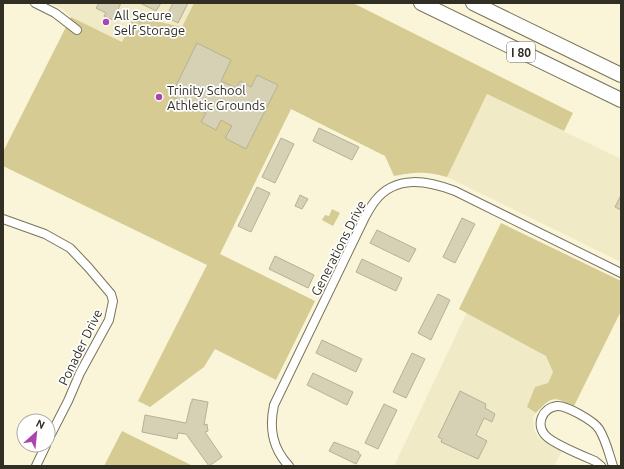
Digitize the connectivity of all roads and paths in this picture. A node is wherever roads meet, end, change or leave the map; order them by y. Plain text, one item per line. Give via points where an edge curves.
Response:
1 (35, 3) edge
2 (421, 3) edge
3 (473, 3) edge
4 (77, 30) dead end
5 (621, 75) edge
6 (621, 100) edge
7 (3, 219) edge
8 (621, 273) edge
9 (56, 424) edge
10 (289, 466) edge
11 (601, 466) edge
12 (614, 466) edge

1 - 4 street via 55,13
2 - 6 highway, I 80
3 - 5 highway, I 80
7 - 9 street, Ponader Drive via 45,234 70,248 112,297 113,305 109,320
8 - 10 street, Generations Drive via 455,191 425,182 409,182 389,189 375,201 365,217 274,405 272,434 283,460
11 - 12 street via 550,440 541,427 540,422 544,413 553,407 563,407 595,424

